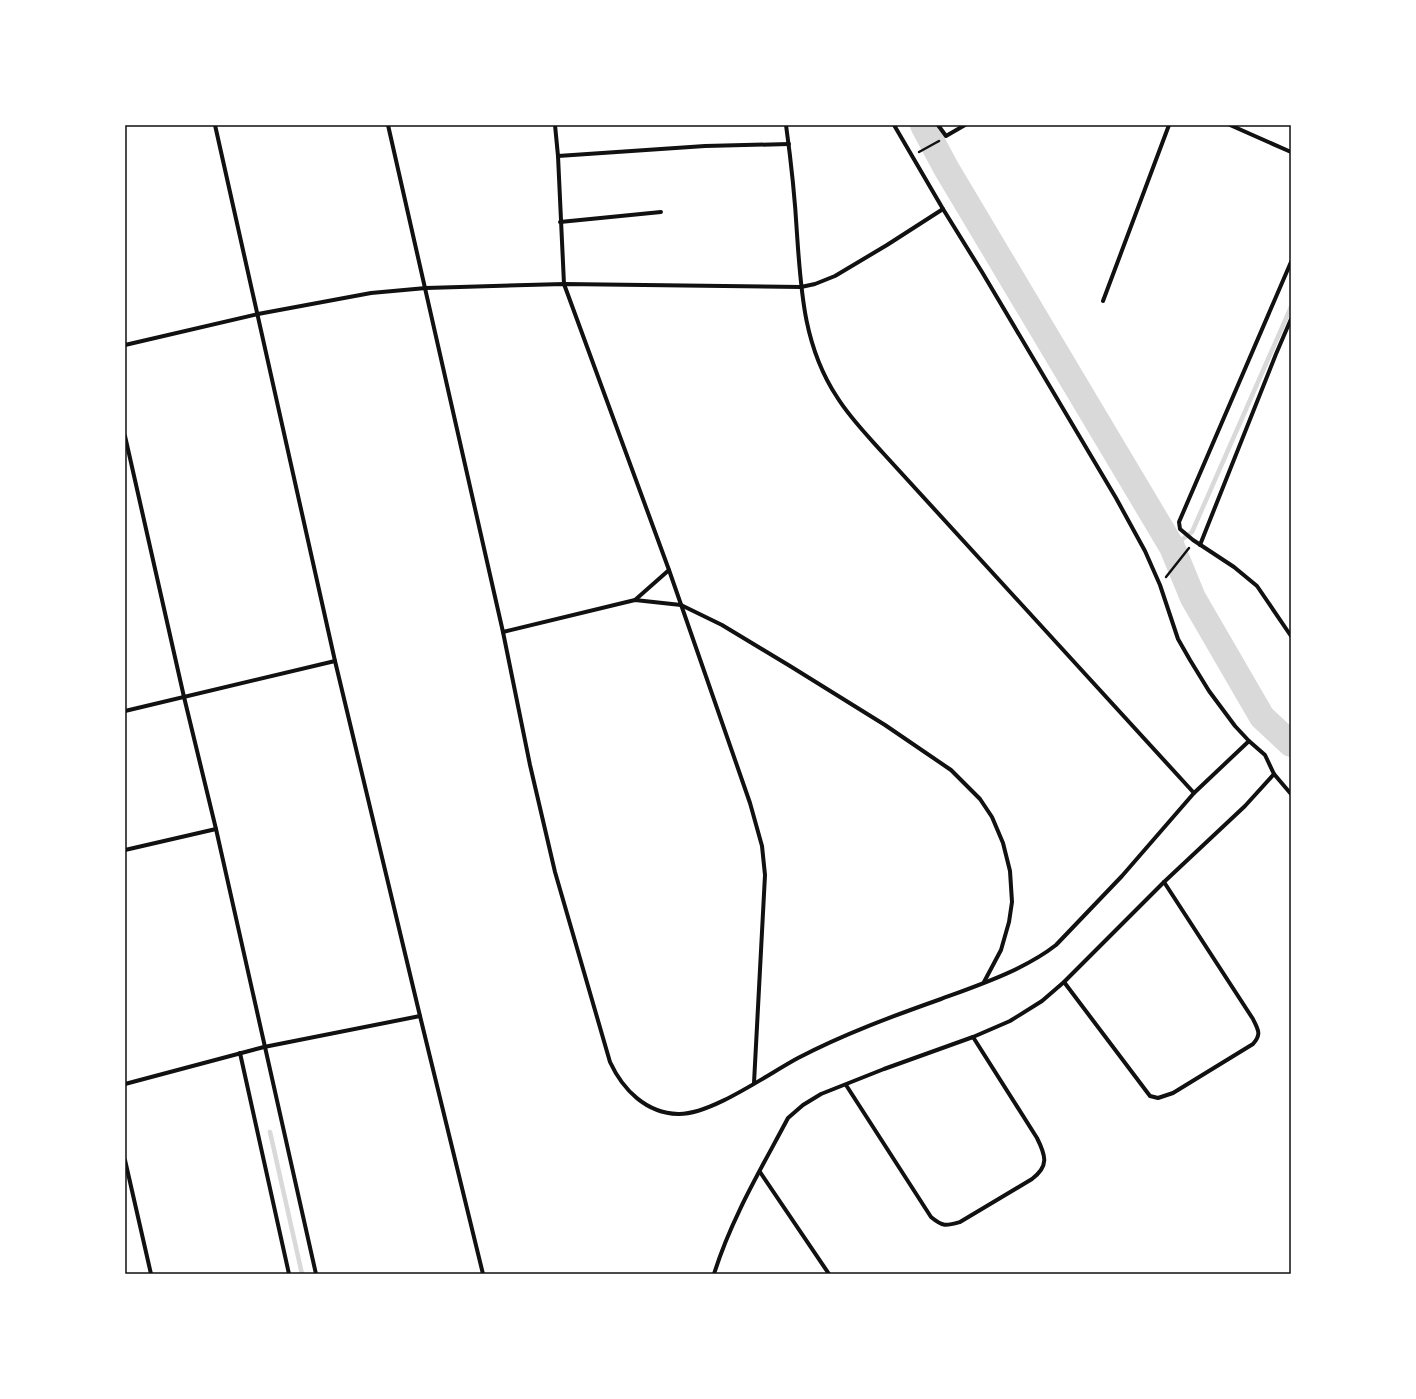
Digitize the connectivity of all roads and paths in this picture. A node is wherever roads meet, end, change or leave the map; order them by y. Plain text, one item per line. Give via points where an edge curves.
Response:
1 (215, 125) edge
2 (388, 125) edge
3 (555, 125) edge
4 (786, 125) edge
5 (894, 125) edge
6 (938, 125) edge
7 (965, 125) edge
8 (1169, 125) edge
9 (1230, 125) edge
10 (944, 137) junction
11 (789, 144) junction
12 (919, 152) dead end
13 (1291, 152) edge
14 (558, 156) junction
15 (943, 209) junction
16 (661, 212) dead end
17 (560, 222) junction
18 (1291, 262) edge
19 (564, 284) junction
20 (801, 287) junction
21 (426, 288) junction
22 (1103, 301) dead end
23 (258, 314) junction
24 (1291, 319) edge
25 (125, 345) edge
26 (125, 436) edge
27 (1200, 545) junction
28 (1190, 546) dead end
29 (669, 570) junction
30 (1164, 579) dead end
31 (635, 600) junction
32 (681, 605) junction
33 (503, 632) junction
34 (1291, 636) edge
35 (335, 661) junction
36 (184, 697) junction
37 (125, 711) edge
38 (1249, 741) junction
39 (1274, 774) junction
40 (1194, 793) junction
41 (1291, 794) edge
42 (216, 829) junction
43 (125, 850) edge
44 (1164, 882) junction
45 (1064, 982) junction
46 (984, 983) junction
47 (420, 1016) junction
48 (973, 1037) junction
49 (264, 1047) junction
50 (240, 1053) junction
51 (754, 1083) junction
52 (125, 1084) edge
53 (846, 1085) junction
54 (125, 1160) edge
55 (760, 1172) junction
56 (151, 1274) edge
57 (289, 1274) edge
58 (316, 1274) edge
59 (483, 1274) edge
60 (714, 1274) edge
61 (829, 1274) edge

1 - 23 street
2 - 21 street
3 - 14 street
4 - 11 street
5 - 15 street
6 - 10 street
7 - 10 street
8 - 22 street
9 - 13 street
10 - 12 path
11 - 14 street via 705,146
11 - 20 street
14 - 17 street
15 - 20 street via 836,276
15 - 38 street via 1127,518 1145,551 1160,585 1178,639 1190,660 1209,691
16 - 17 street
17 - 19 street
18 - 27 street via 1179,522 1180,529
19 - 20 street
19 - 21 street
19 - 29 street
20 - 40 street via 805,318 822,371 849,415
21 - 23 street via 371,293
21 - 33 street
23 - 25 street
23 - 35 street
24 - 27 street
26 - 36 street
27 - 34 street via 1258,586
28 - 30 path
29 - 31 street
29 - 32 street
31 - 32 street
31 - 33 street
32 - 46 street via 722,625 885,725 951,770 980,799 992,817 1003,843 1010,871 1012,902 1001,950
32 - 51 street via 750,803 762,846 765,875
33 - 51 street via 555,872 605,1048 616,1076 633,1096 652,1108 664,1113 680,1114 712,1106
35 - 36 street
35 - 47 street
36 - 37 street
36 - 42 street
38 - 39 street via 1265,755
38 - 40 street
39 - 41 street
39 - 44 street via 1245,806
40 - 46 street via 1122,876 1056,945 1043,955
42 - 43 street
42 - 49 street
44 - 45 street
44 - 45 street via 1253,1019 1259,1033 1258,1039 1166,1097 1150,1096
45 - 48 street via 1025,1012
46 - 51 street via 896,1015 845,1037 799,1058
47 - 49 street
47 - 59 street
48 - 53 street
48 - 53 street via 1037,1138 1043,1150 1045,1164 1032,1179 960,1222 939,1224 931,1217
49 - 50 street
49 - 58 street
50 - 52 street
50 - 57 street
53 - 55 street via 821,1094 788,1118
54 - 56 street
55 - 60 street via 730,1228
55 - 61 street

